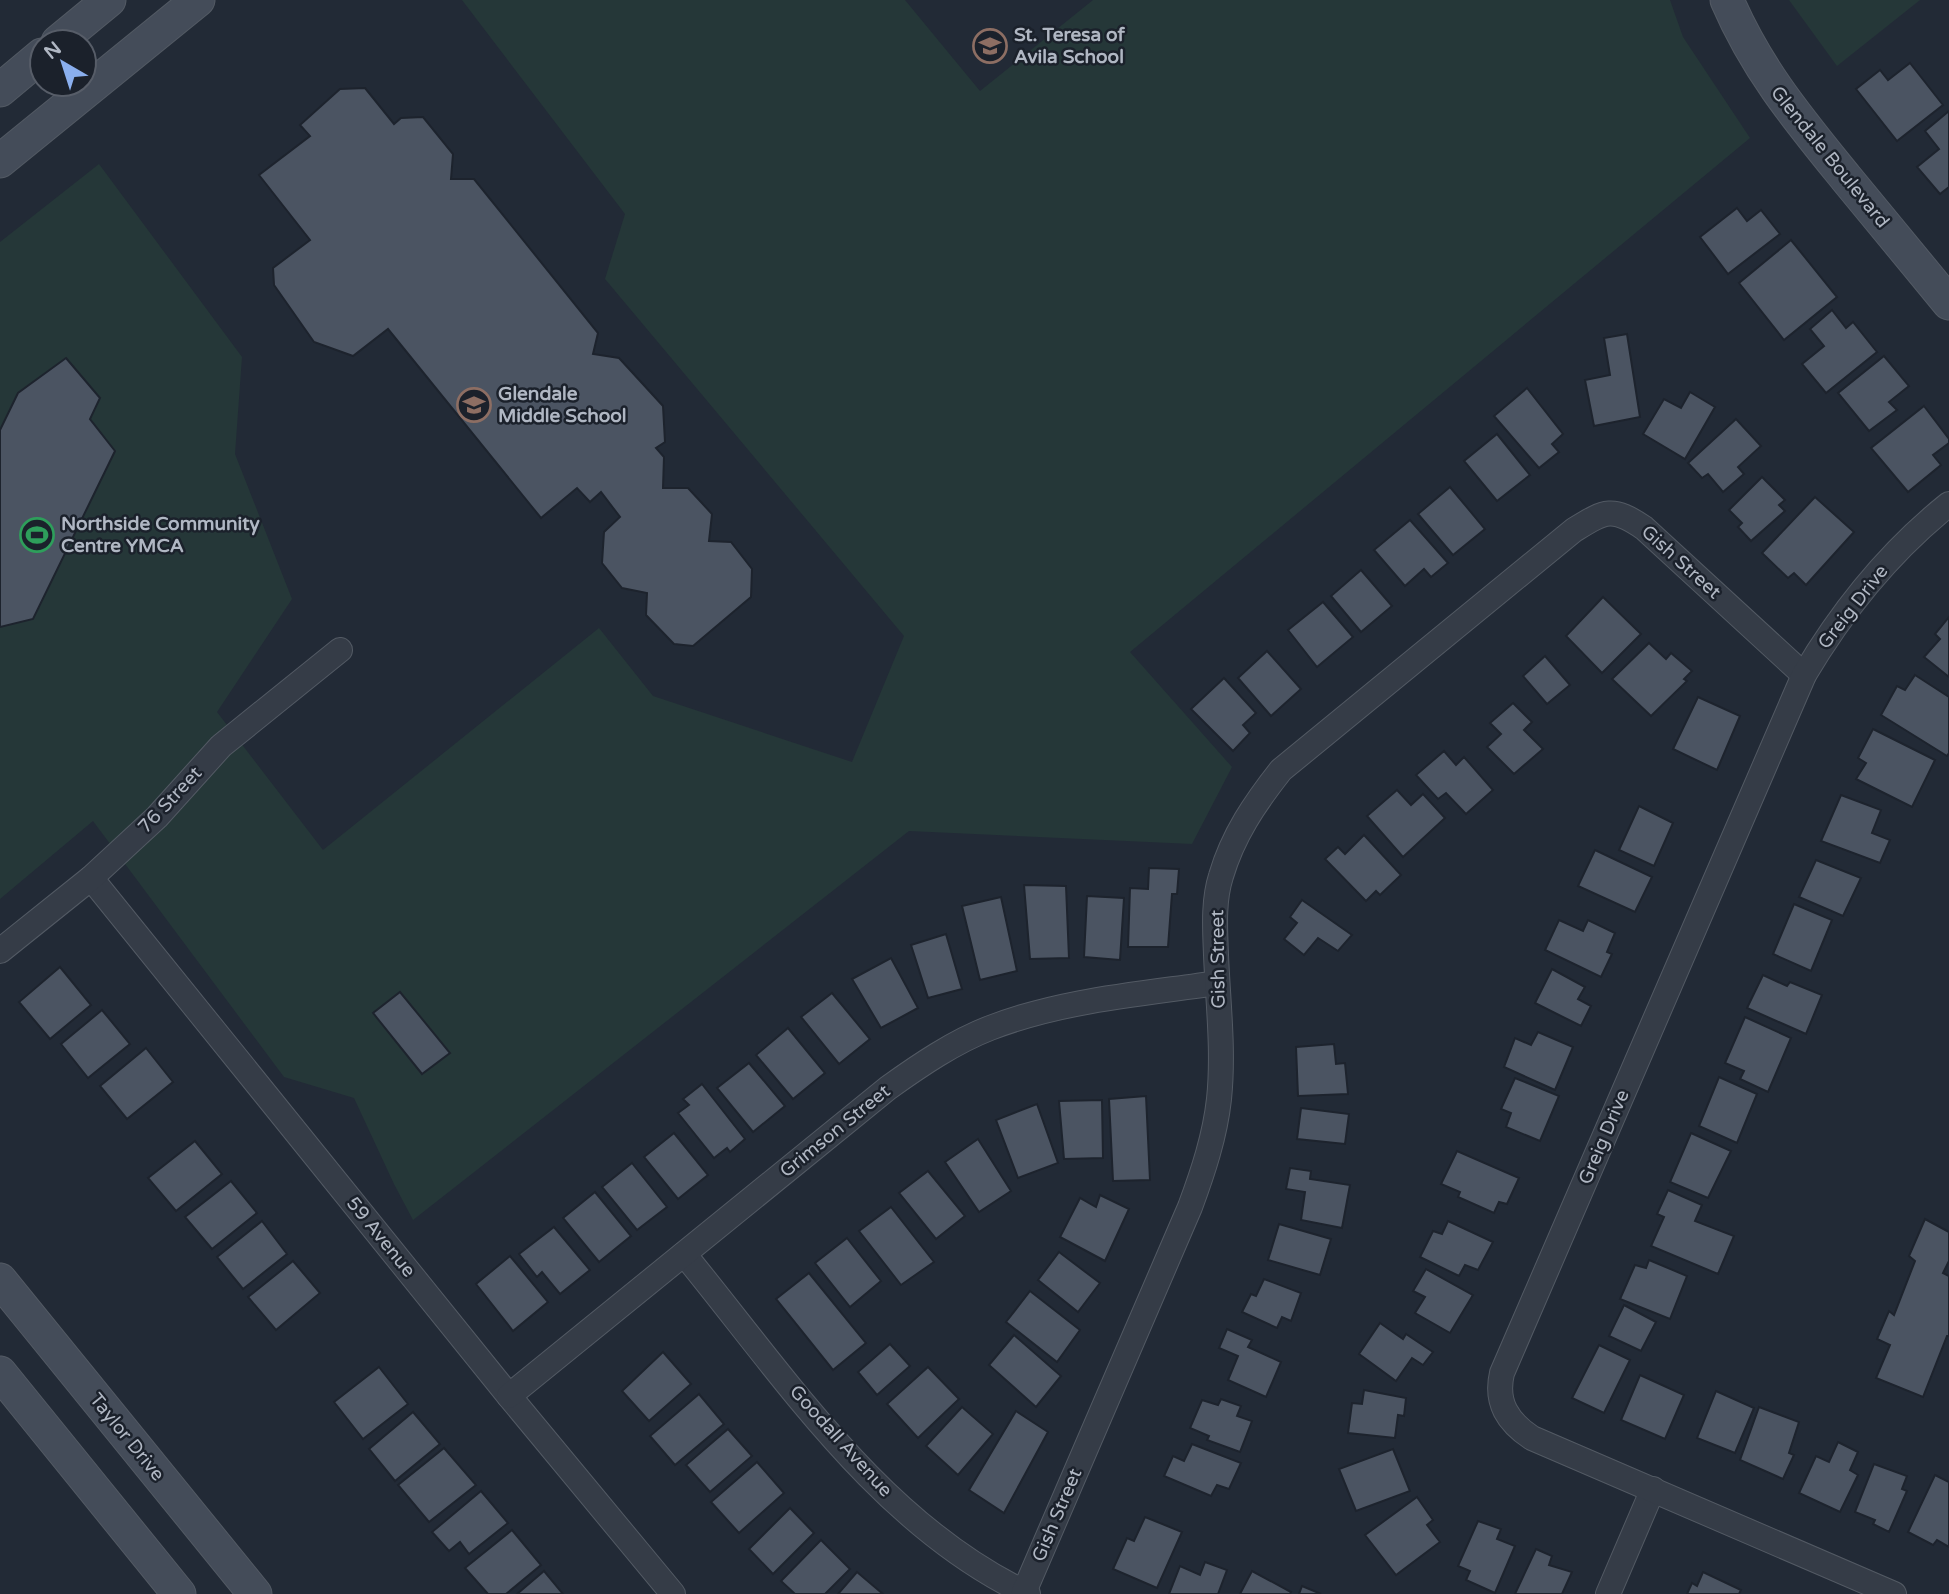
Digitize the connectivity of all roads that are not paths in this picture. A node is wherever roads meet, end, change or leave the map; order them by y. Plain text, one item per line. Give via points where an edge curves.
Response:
1 (109, 0) edge
2 (198, 0) edge
3 (1727, 0) edge
4 (75, 28) edge
5 (28, 67) edge
6 (0, 90) edge
7 (0, 161) edge
8 (1949, 303) edge
9 (1949, 504) edge
10 (340, 650) dead end
11 (1804, 675) junction
12 (91, 878) junction
13 (0, 951) edge
14 (1217, 983) junction
15 (684, 1254) junction
16 (0, 1280) edge
17 (0, 1373) edge
18 (509, 1396) junction
19 (1653, 1489) junction
20 (1026, 1593) edge
21 (179, 1594) edge
22 (255, 1594) edge
23 (673, 1594) edge
24 (1608, 1594) edge
25 (1894, 1594) edge

1 - 4 main road
2 - 7 main road
3 - 8 main road, Glendale Boulevard via 1759,65 1793,112
5 - 6 main road
9 - 11 street, Greig Drive via 1896,552 1850,604
10 - 12 street, 76 Street via 221,746 157,817
11 - 14 street, Gish Street via 1644,527 1618,512 1591,520 1312,743 1257,800 1234,840 1220,878 1215,917
11 - 19 street, Greig Drive via 1499,1385 1503,1411 1517,1428
12 - 13 street, 76 Street
12 - 18 street, 59 Avenue
14 - 15 street, Grimson Street via 1078,1004 989,1028 888,1087
14 - 20 street, Gish Street via 1219,1098 1205,1167
15 - 18 street, Grimson Street
15 - 20 street, Goodall Avenue via 872,1479 964,1557
16 - 22 main road, Taylor Drive
17 - 21 main road
18 - 23 street, 59 Avenue
19 - 24 street
19 - 25 street, Greig Drive

